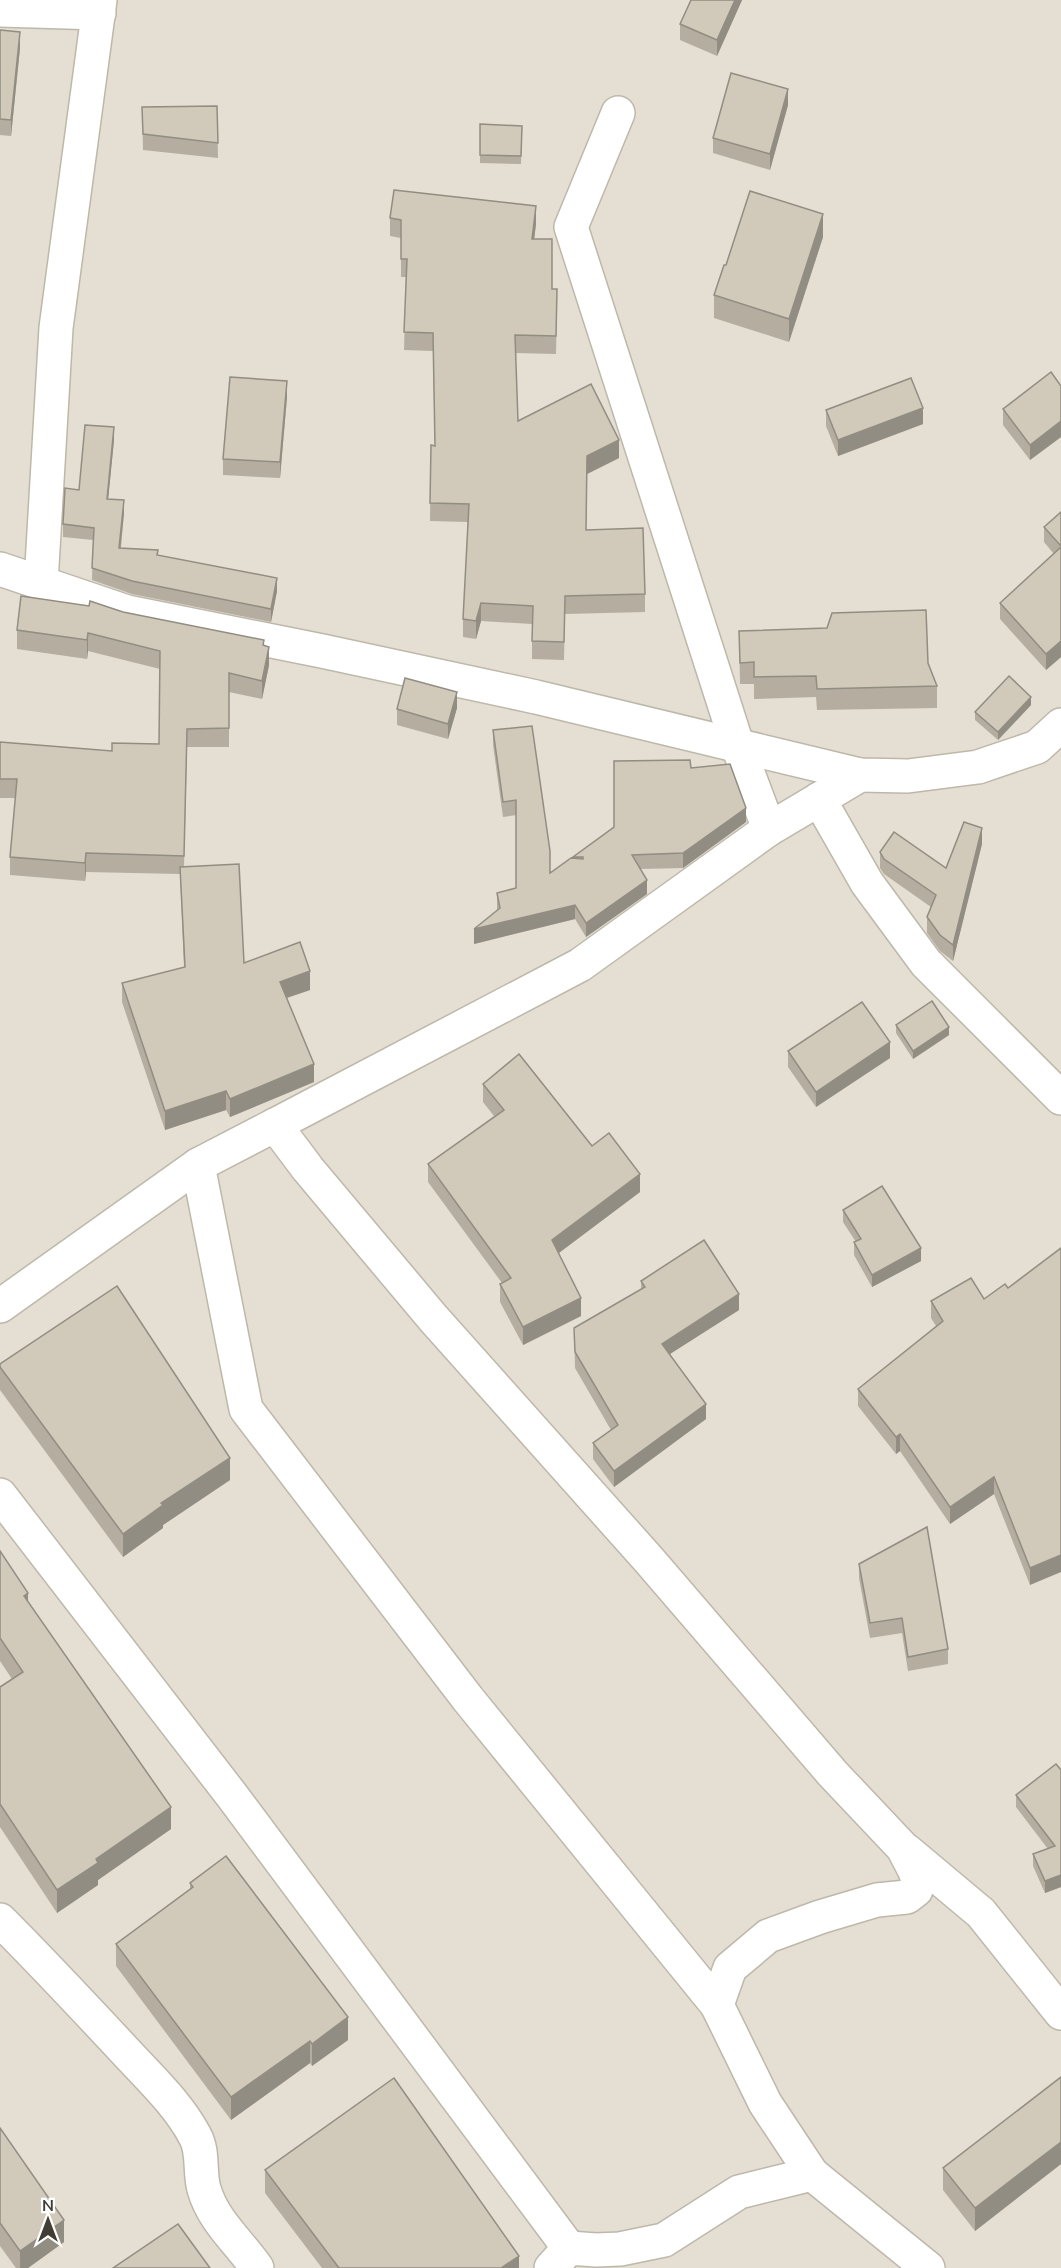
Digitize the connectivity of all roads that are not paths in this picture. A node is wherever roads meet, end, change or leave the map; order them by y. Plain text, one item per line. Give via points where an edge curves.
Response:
1 (100, 6) edge
2 (0, 10) edge
3 (618, 113) dead end
4 (0, 569) edge
5 (41, 583) junction
6 (1061, 725) edge
7 (737, 744) junction
8 (860, 775) junction
9 (819, 799) junction
10 (769, 829) junction
11 (1061, 1098) edge
12 (275, 1125) junction
13 (198, 1166) junction
14 (0, 1306) edge
15 (0, 1495) edge
16 (903, 1848) junction
17 (0, 1920) edge
18 (717, 2005) junction
19 (1061, 2013) edge
20 (812, 2174) junction
21 (560, 2258) edge
22 (257, 2268) edge
23 (928, 2268) edge

1 - 2 street
1 - 5 street via 56,328
3 - 7 street via 571,227
4 - 5 street
5 - 7 street via 127,612 345,656
6 - 8 street via 1037,747 978,767 908,776
7 - 8 street
7 - 10 street
8 - 9 street
9 - 10 street
9 - 11 street via 867,883 926,963
10 - 12 street via 580,965
12 - 13 street
12 - 16 street via 433,1318 650,1560 833,1774
13 - 14 street
13 - 18 street via 246,1409 468,1699
15 - 21 street via 233,1797
16 - 18 street via 918,1881 916,1890 906,1897 877,1900 768,1936 730,1968
16 - 19 street via 981,1913
17 - 22 street via 171,2101 196,2137 204,2189 218,2221
18 - 20 street via 765,2103
20 - 21 street via 739,2192 664,2241
20 - 23 street

